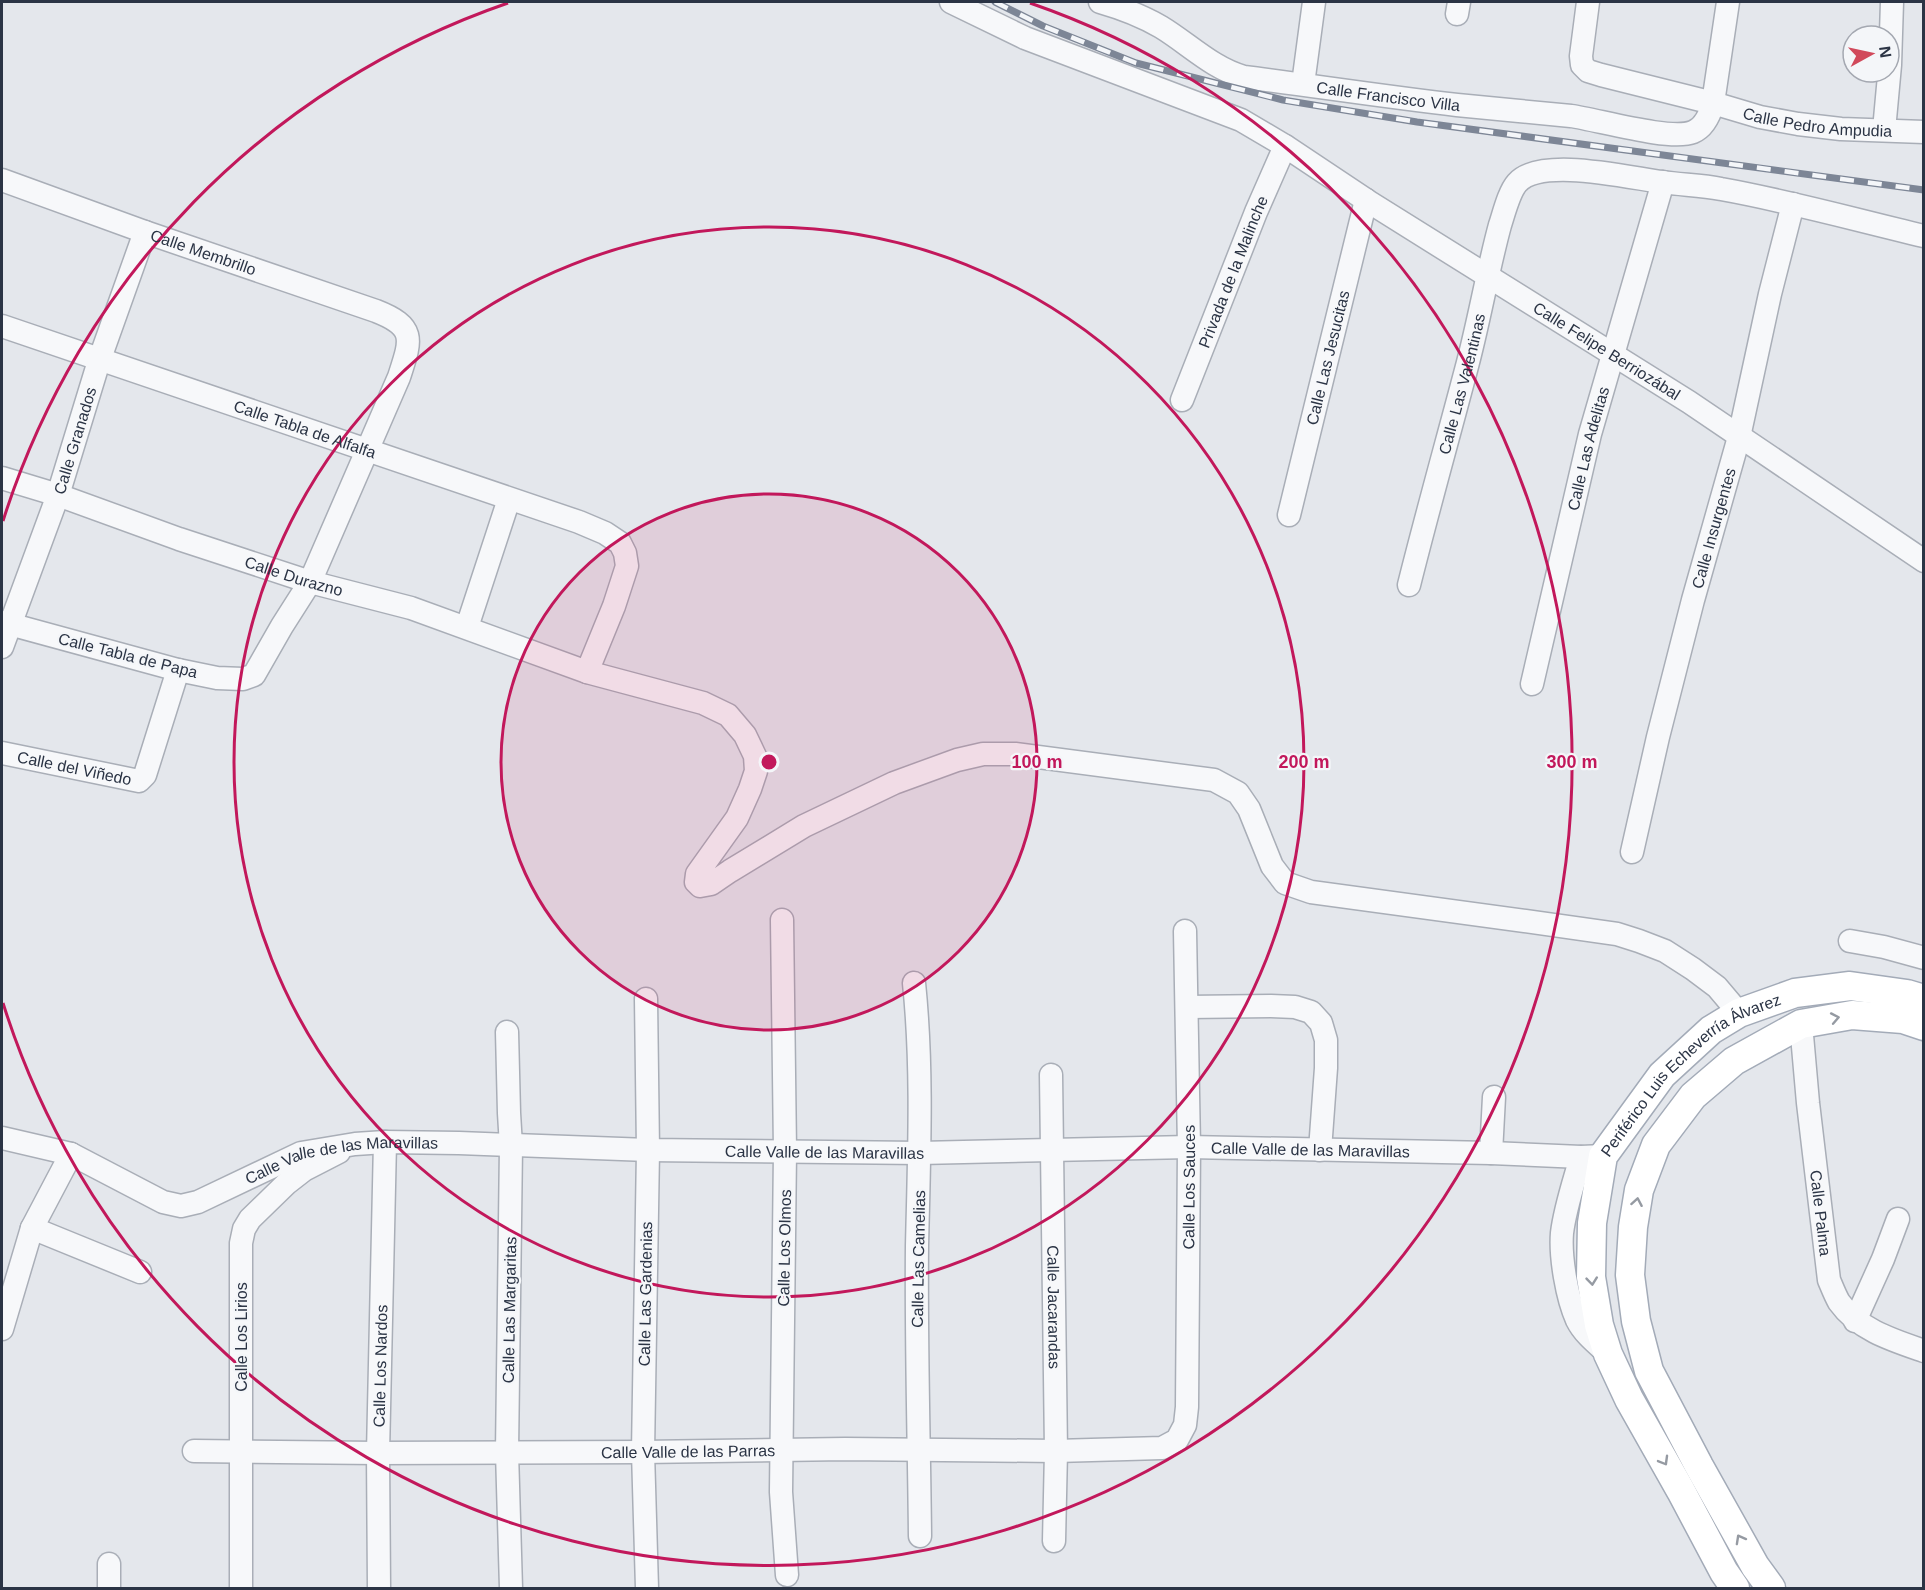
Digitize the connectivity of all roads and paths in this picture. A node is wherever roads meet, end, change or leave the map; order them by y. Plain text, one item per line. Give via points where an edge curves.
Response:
1 (951, 2) edge
2 (1100, 2) edge
3 (1314, 2) edge
4 (1588, 2) edge
5 (1728, 2) edge
6 (1892, 2) edge
7 (1303, 84) junction
8 (1713, 103) junction
9 (1884, 130) junction
10 (1923, 132) edge
11 (1285, 146) junction
12 (2, 180) edge
13 (1662, 182) junction
14 (1366, 200) junction
15 (1793, 204) junction
16 (145, 232) junction
17 (1923, 236) edge
18 (1488, 276) junction
19 (2, 326) edge
20 (1614, 354) junction
21 (99, 361) junction
22 (1182, 400) dead end
23 (1739, 437) junction
24 (368, 450) junction
25 (2, 478) edge
26 (58, 495) junction
27 (509, 500) junction
28 (1289, 515) dead end
29 (1923, 561) edge
30 (310, 582) junction
31 (1409, 585) dead end
32 (5, 623) edge
33 (467, 627) junction
34 (2, 647) edge
35 (178, 670) junction
36 (587, 672) junction
37 (1532, 684) dead end
38 (2, 753) edge
39 (1632, 852) dead end
40 (782, 920) dead end
41 (1185, 931) dead end
42 (1850, 941) dead end
43 (1923, 958) edge
44 (914, 983) dead end
45 (646, 999) dead end
46 (1923, 999) edge
47 (1187, 1007) junction
48 (1739, 1013) junction
49 (1801, 1024) junction
50 (1923, 1026) edge
51 (507, 1032) dead end
52 (1051, 1075) dead end
53 (1494, 1097) dead end
54 (2, 1138) edge
55 (385, 1142) junction
56 (356, 1144) junction
57 (512, 1146) junction
58 (1190, 1147) junction
59 (648, 1150) junction
60 (1053, 1150) junction
61 (1320, 1150) junction
62 (785, 1152) junction
63 (921, 1153) junction
64 (1491, 1153) junction
65 (71, 1154) junction
66 (1592, 1156) junction
67 (1898, 1219) dead end
68 (32, 1228) junction
69 (140, 1272) dead end
70 (1856, 1321) junction
71 (2, 1324) edge
72 (1923, 1351) edge
73 (1649, 1371) junction
74 (1177, 1440) joint
75 (781, 1449) junction
76 (919, 1449) junction
77 (194, 1451) dead end
78 (1056, 1451) junction
79 (241, 1452) junction
80 (507, 1452) junction
81 (642, 1452) junction
82 (378, 1453) junction
83 (920, 1536) dead end
84 (1054, 1541) dead end
85 (109, 1564) dead end
86 (787, 1575) dead end
87 (109, 1588) edge
88 (241, 1588) edge
89 (379, 1588) edge
90 (511, 1588) edge
91 (647, 1588) edge
92 (1735, 1588) edge
93 (1771, 1588) edge

1 - 11 street via 1024,38 1241,120
2 - 7 street, Calle Francisco Villa via 1160,27 1230,73
3 - 7 street
4 - 8 street, Calle Pedro Ampudia via 1581,56 1588,71
5 - 8 street
6 - 9 street
7 - 8 street, Calle Francisco Villa via 1395,98 1572,116 1675,134 1693,132 1706,120
8 - 9 street, Calle Pedro Ampudia via 1798,124
9 - 10 street, Calle Pedro Ampudia
11 - 14 street, Calle Felipe Berriozábal
11 - 22 street, Privada de la Malinche
12 - 16 street, Calle Membrillo
13 - 15 street via 1718,188
13 - 18 street, Calle Las Valentinas via 1558,169 1532,174 1517,183 1506,205
13 - 20 street, Calle Las Adelitas
14 - 18 street, Calle Felipe Berriozábal
14 - 28 street, Calle Las Jesucitas
15 - 17 street
15 - 23 street, Calle Insurgentes
16 - 21 street, Calle Granados
16 - 24 street, Calle Membrillo via 376,311 404,327 407,352
18 - 20 street, Calle Felipe Berriozábal
18 - 31 street, Calle Las Valentinas
19 - 21 street, Calle Tabla de Alfalfa
20 - 23 street, Calle Felipe Berriozábal
20 - 37 street, Calle Las Adelitas via 1590,434
21 - 24 street, Calle Tabla de Alfalfa
21 - 26 street, Calle Granados
23 - 29 street, Calle Felipe Berriozábal
23 - 39 street, Calle Insurgentes via 1690,611
24 - 27 street, Calle Tabla de Alfalfa
24 - 30 street
25 - 26 street, Calle Durazno
26 - 30 street, Calle Durazno
26 - 32 street, Calle Granados
27 - 33 street
27 - 36 street, Calle Tabla de Alfalfa via 605,533 620,543 625,553 627,566
30 - 33 street, Calle Durazno
30 - 35 street, Calle Tabla de Papa via 254,675 243,680
32 - 34 street, Calle Granados
32 - 35 street, Calle Tabla de Papa
33 - 36 street, Calle Durazno
35 - 38 street, Calle del Viñedo via 142,779 136,781
36 - 48 street, Calle Durazno via 703,703 728,715 745,735 755,756 756,771 736,818 697,874 700,886 711,884 804,826 894,783 957,760 983,754 1015,754 1214,780 1238,793 1249,809 1272,866 1285,883 1311,892 1639,940 1693,969 1717,987
40 - 62 street, Calle Los Olmos
41 - 47 street, Calle Los Sauces
42 - 43 street
44 - 63 street, Calle Las Camelias
45 - 59 street, Calle Las Gardenias
46 - 48 main road, Periférico Luis Echeverría Álvarez via 1850,986 1795,993
47 - 58 street, Calle Los Sauces
47 - 61 street via 1295,1007 1311,1012 1321,1023 1326,1040
48 - 66 main road, Periférico Luis Echeverría Álvarez via 1711,1030 1662,1075
49 -> 50 main road, Periférico Luis Echeverría Álvarez via 1852,1015 1903,1019
49 - 66 main road via 1775,1025 1737,1042 1697,1072 1644,1136
49 - 70 street, Calle Palma via 1829,1280 1838,1300
73 -> 49 main road, Periférico Luis Echeverría Álvarez via 1636,1321 1630,1275 1639,1190 1656,1145 1693,1096 1734,1061
51 - 57 street, Calle Las Margaritas
52 - 60 street, Calle Jacarandas
53 - 64 street
54 - 65 street, Calle Valle de las Maravillas
55 - 56 street, Calle Valle de las Maravillas
55 - 57 street, Calle Valle de las Maravillas
55 - 82 street, Calle Los Nardos
56 - 65 street, Calle Valle de las Maravillas via 301,1153 198,1202 181,1206 163,1202
56 - 79 street, Calle Los Lirios via 304,1170 243,1229
57 - 59 street, Calle Valle de las Maravillas
57 - 80 street, Calle Las Margaritas
58 - 60 street, Calle Valle de las Maravillas
58 - 61 street, Calle Valle de las Maravillas
58 - 74 street, Calle Los Sauces via 1187,1407 1185,1425
59 - 62 street, Calle Valle de las Maravillas
59 - 81 street, Calle Las Gardenias
60 - 63 street, Calle Valle de las Maravillas
60 - 78 street, Calle Jacarandas
61 - 64 street, Calle Valle de las Maravillas
62 - 63 street, Calle Valle de las Maravillas
62 - 75 street, Calle Los Olmos
63 - 76 street, Calle Las Camelias via 917,1269
64 - 66 street, Calle Valle de las Maravillas
65 - 68 street
66 - 73 main road via 1612,1176 1619,1315 1625,1334
66 -> 92 main road, Periférico Luis Echeverría Álvarez via 1591,1277 1608,1354 1629,1399
67 - 70 street
68 - 69 street
68 - 71 street
70 - 72 street, Calle Palma via 1881,1336
93 -> 73 main road, Periférico Luis Echeverría Álvarez
74 - 78 street, Calle Valle de las Parras via 1162,1448
75 - 76 street, Calle Valle de las Parras
75 - 81 street, Calle Valle de las Parras
75 - 86 street, Calle Los Olmos
76 - 78 street, Calle Valle de las Parras
76 - 83 street, Calle Las Camelias
77 - 79 street, Calle Valle de las Parras
78 - 84 street, Calle Jacarandas
79 - 82 street, Calle Valle de las Parras
79 - 88 street, Calle Los Lirios
80 - 81 street, Calle Valle de las Parras
80 - 82 street, Calle Valle de las Parras
80 - 90 street, Calle Las Margaritas
81 - 91 street, Calle Las Gardenias
82 - 89 street, Calle Los Nardos
85 - 87 street

